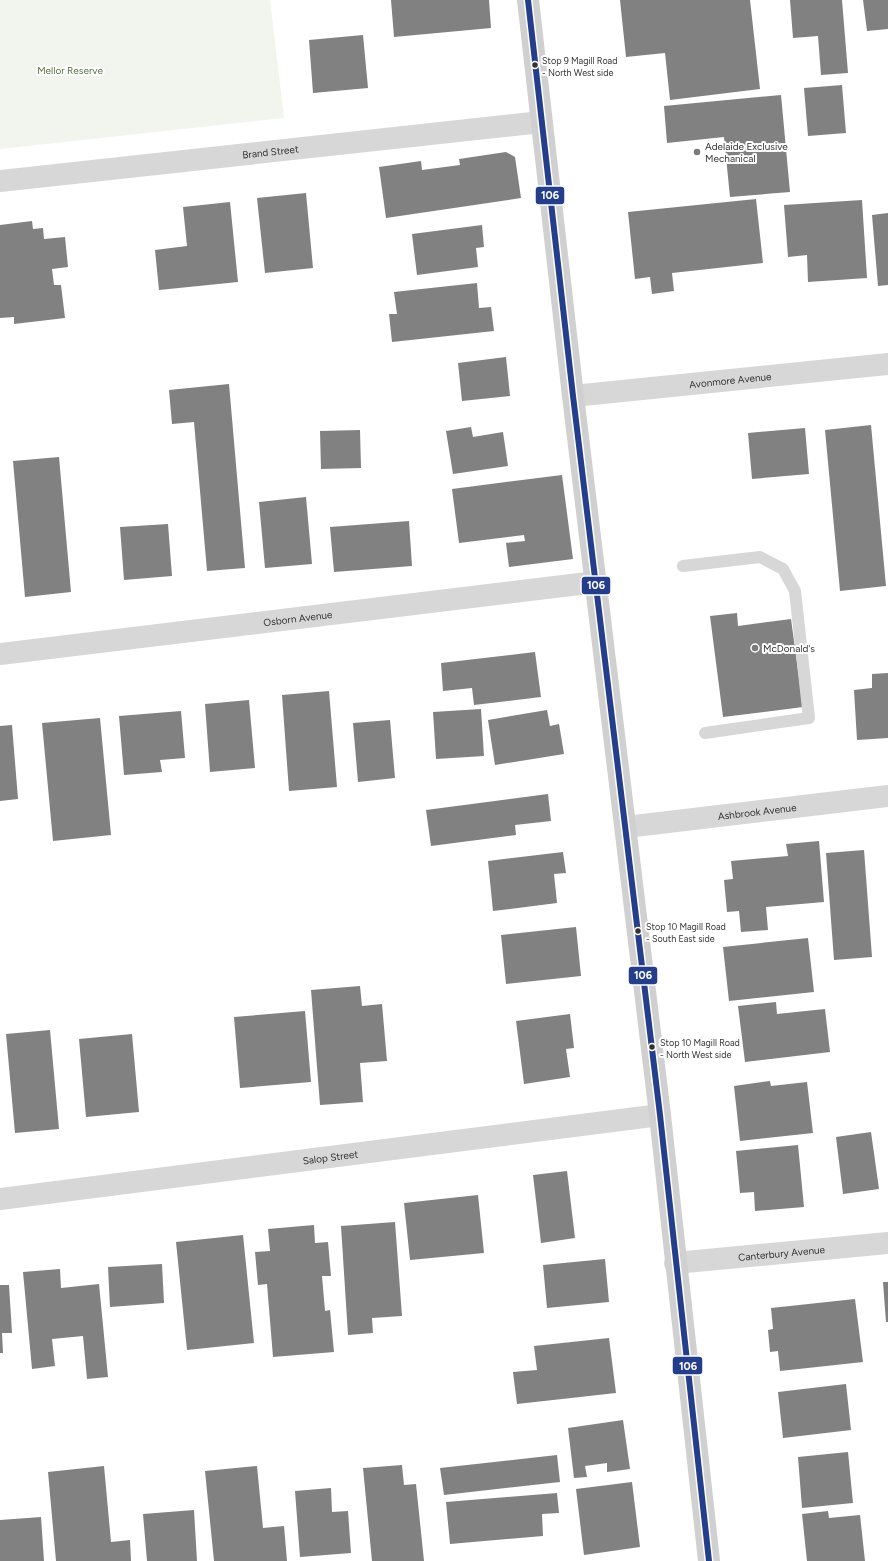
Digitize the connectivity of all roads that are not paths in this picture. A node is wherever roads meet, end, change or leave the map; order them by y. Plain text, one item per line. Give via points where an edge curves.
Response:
1 (528, 0) edge
2 (541, 122) junction
3 (0, 181) edge
4 (888, 364) edge
5 (573, 396) junction
6 (683, 566) dead end
7 (596, 582) junction
8 (0, 654) edge
9 (705, 733) dead end
10 (888, 796) edge
11 (626, 827) junction
12 (660, 1115) junction
13 (0, 1199) edge
14 (888, 1243) edge
15 (675, 1263) junction
16 (709, 1561) edge

1 - 2 main road
2 - 3 street, Brand Street
2 - 5 main road
4 - 5 street, Avonmore Avenue
5 - 7 main road
6 - 9 lane via 760,557 782,569 795,591 809,718
7 - 8 street, Osborn Avenue
7 - 11 main road
10 - 11 street, Ashbrook Avenue
11 - 12 main road
12 - 13 street, Salop Street
12 - 15 main road
14 - 15 street, Canterbury Avenue
15 - 16 main road

